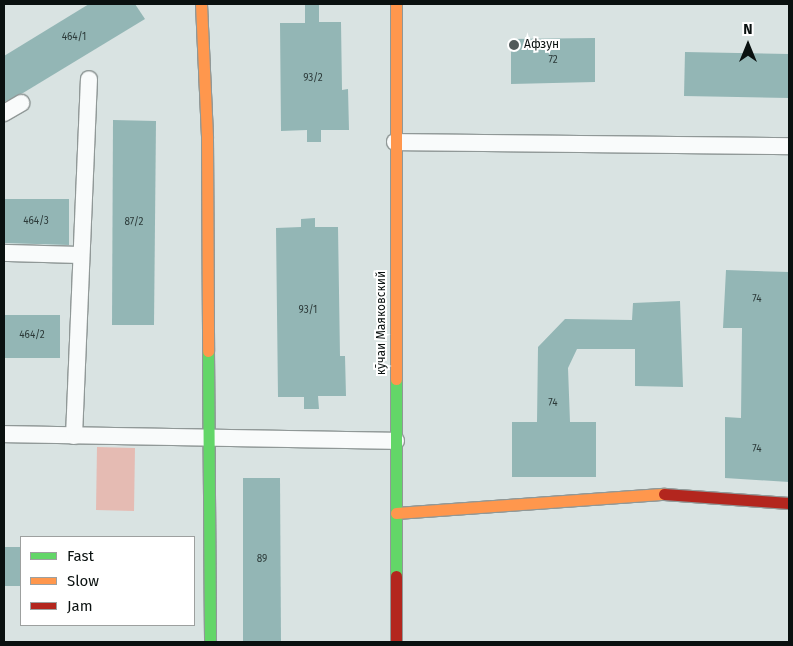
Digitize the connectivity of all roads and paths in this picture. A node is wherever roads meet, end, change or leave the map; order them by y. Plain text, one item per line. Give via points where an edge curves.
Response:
1 (201, 4) edge
2 (396, 4) edge
3 (88, 79) dead end
4 (21, 103) dead end
5 (4, 113) edge
6 (395, 142) junction
7 (789, 146) edge
8 (4, 253) edge
9 (82, 255) junction
10 (4, 434) edge
11 (74, 436) junction
12 (208, 438) junction
13 (396, 441) junction
14 (789, 503) edge
15 (396, 513) junction
16 (210, 642) edge
17 (396, 642) edge

1 - 12 street via 207,138
2 - 6 street, кӯчаи Маяковский
3 - 9 street
4 - 5 street
6 - 7 street
6 - 13 street, кӯчаи Маяковский
8 - 9 street
9 - 11 street
10 - 11 street
11 - 12 street
12 - 13 street
12 - 16 street
13 - 15 street, кӯчаи Маяковский
14 - 15 street via 649,492
15 - 17 street, кӯчаи Маяковский

